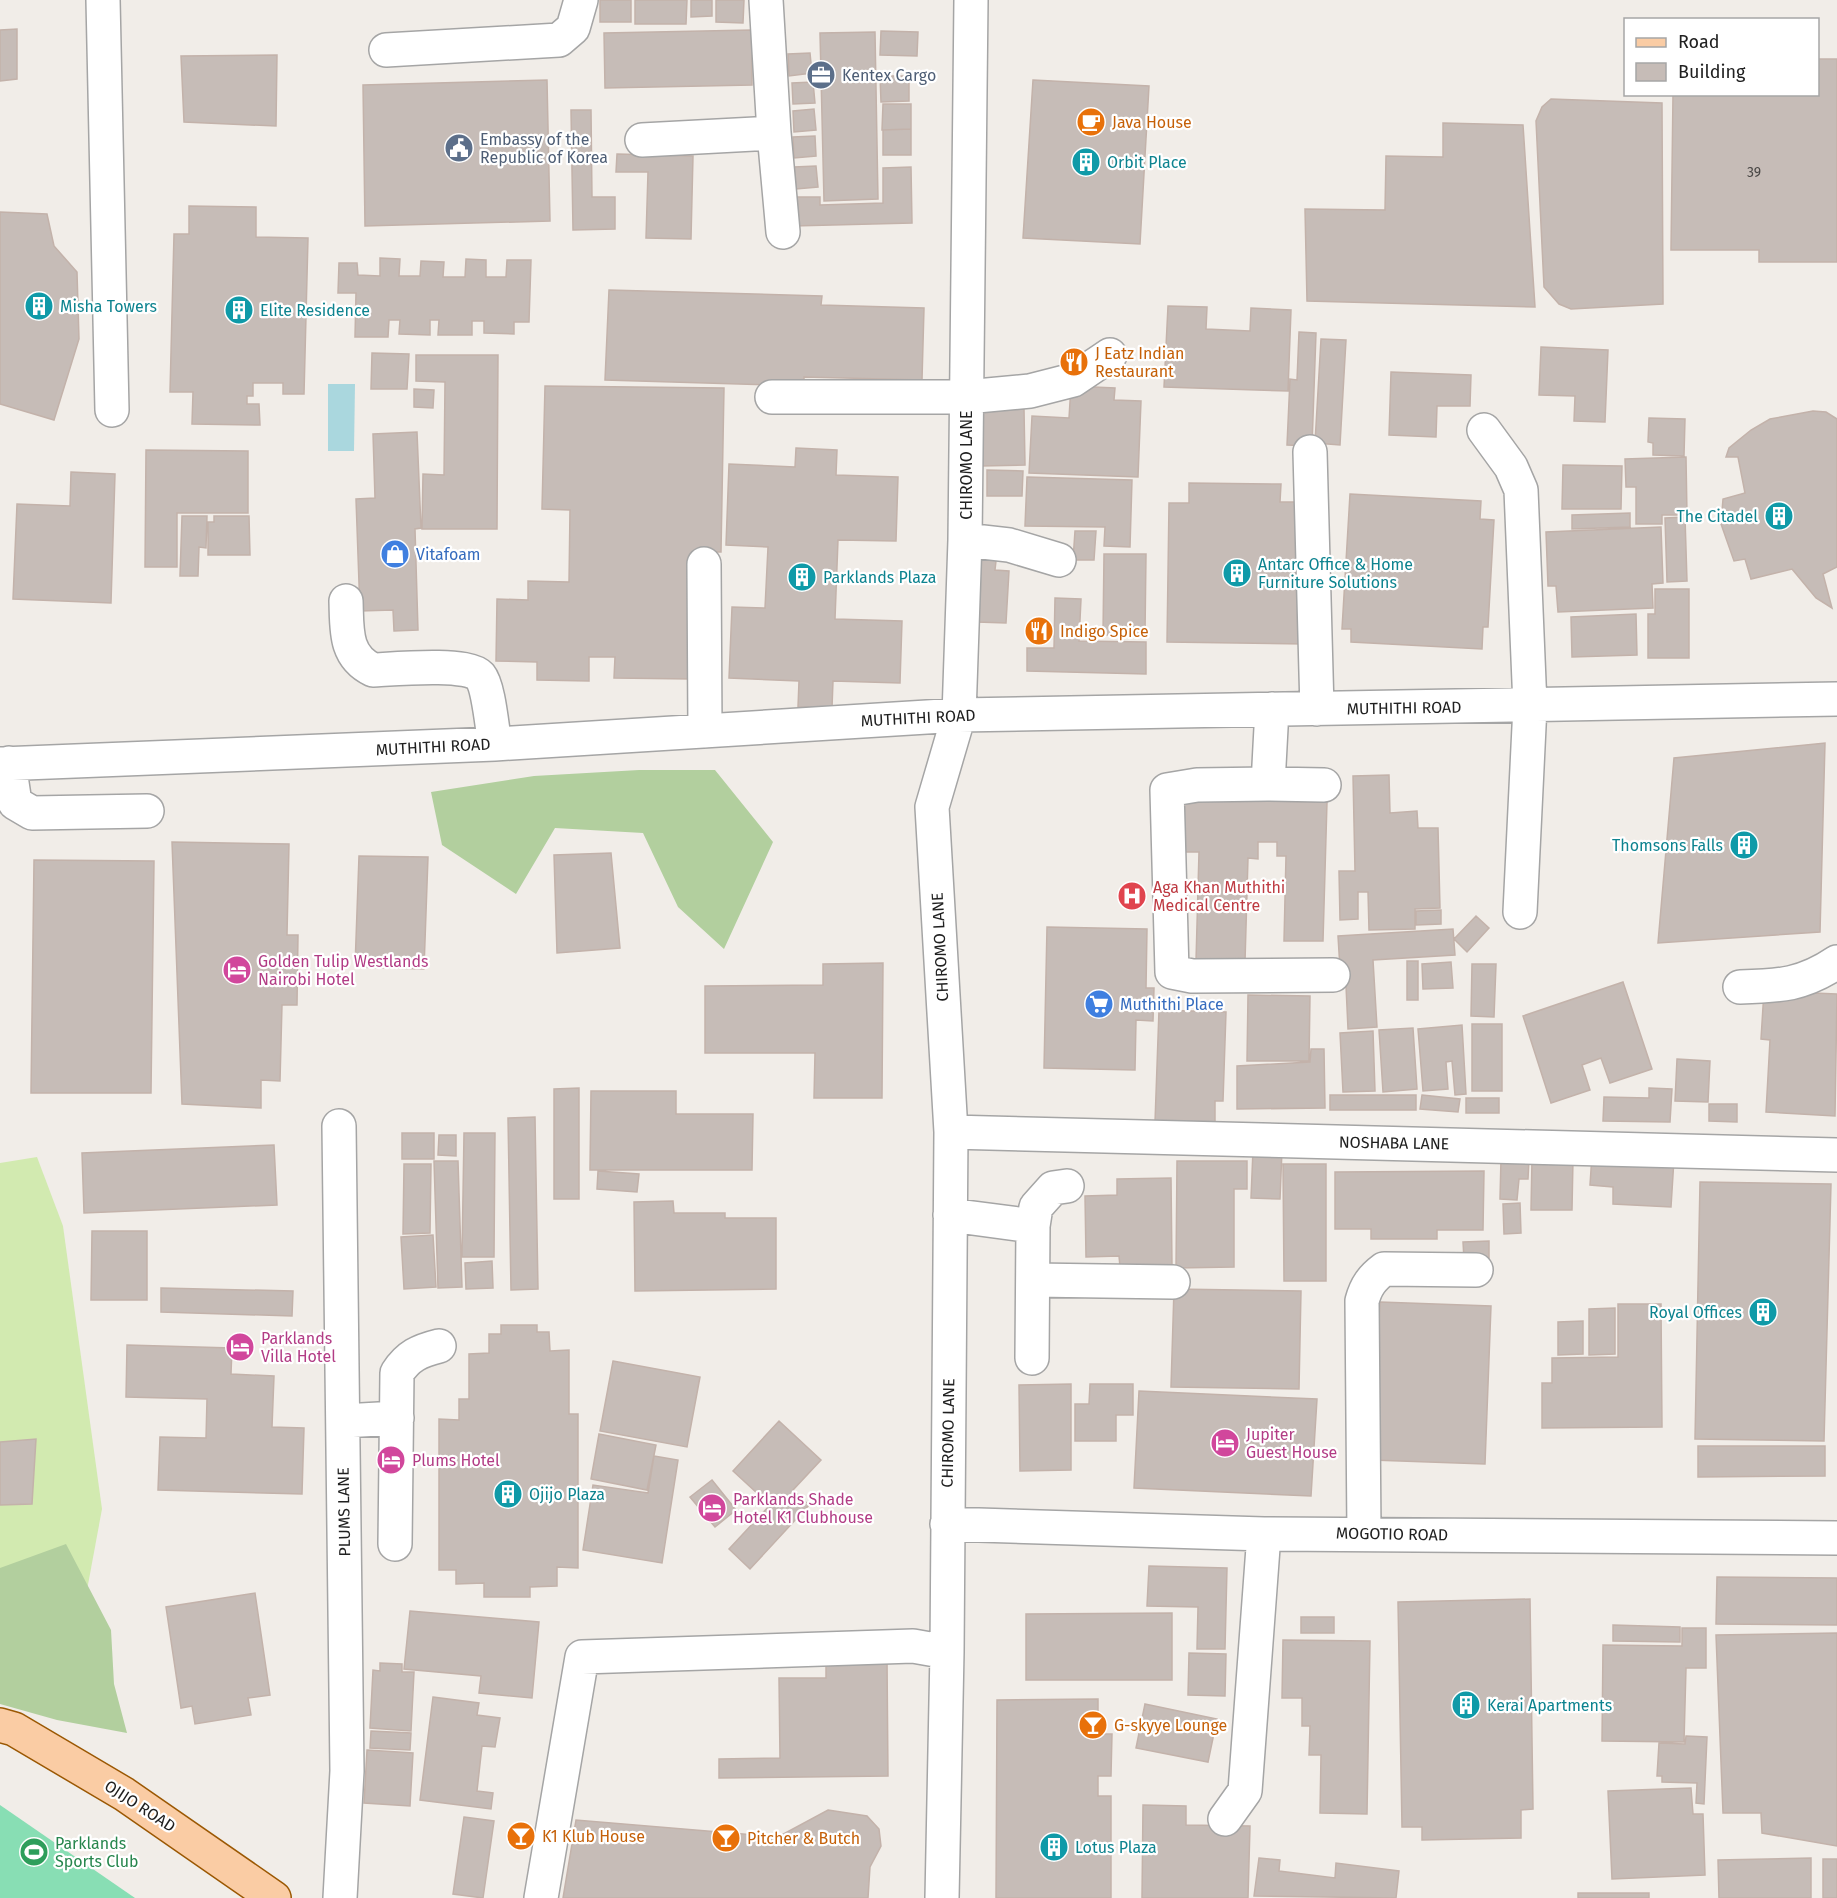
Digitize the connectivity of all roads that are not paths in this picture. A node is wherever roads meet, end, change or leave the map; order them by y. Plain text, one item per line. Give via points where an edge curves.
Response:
1 (103, 0) edge
2 (581, 0) edge
3 (766, 0) edge
4 (971, 0) edge
5 (386, 50) dead end
6 (774, 133) junction
7 (642, 140) dead end
8 (783, 232) dead end
9 (1110, 355) dead end
10 (772, 397) dead end
11 (966, 398) junction
12 (112, 410) dead end
13 (1484, 430) dead end
14 (1310, 452) dead end
15 (965, 540) junction
16 (1059, 560) dead end
17 (704, 564) dead end
18 (346, 601) dead end
19 (1837, 699) edge
20 (1530, 706) junction
21 (1272, 709) junction
22 (1317, 709) junction
23 (959, 715) junction
24 (705, 731) junction
25 (495, 744) junction
26 (4, 764) edge
27 (1268, 784) junction
28 (1324, 785) dead end
29 (147, 811) dead end
30 (1520, 912) dead end
31 (1837, 962) edge
32 (1333, 975) dead end
33 (1740, 987) dead end
34 (339, 1126) dead end
35 (951, 1132) junction
36 (1837, 1155) edge
37 (1067, 1186) dead end
38 (950, 1215) junction
39 (1033, 1226) junction
40 (1476, 1270) dead end
41 (1033, 1280) junction
42 (1173, 1282) dead end
43 (439, 1346) dead end
44 (1032, 1358) dead end
45 (397, 1418) junction
46 (343, 1421) junction
47 (947, 1524) junction
48 (1364, 1533) junction
49 (1264, 1534) junction
50 (1837, 1538) edge
51 (395, 1544) dead end
52 (947, 1652) junction
53 (0, 1725) edge
54 (1225, 1819) dead end
55 (274, 1898) edge
56 (340, 1898) edge
57 (542, 1898) edge
58 (942, 1898) edge

1 - 12 street
2 - 5 street via 573,28 559,40
3 - 6 street
4 - 11 street, CHIROMO LANE
6 - 7 street
6 - 8 street
9 - 11 street via 1073,380 1055,386
10 - 11 street
11 - 15 street, CHIROMO LANE
13 - 20 street via 1511,467 1521,490
14 - 22 street
15 - 16 street via 1009,545
15 - 23 street, CHIROMO LANE
17 - 24 street
18 - 25 street via 351,652 362,664 374,670 465,668 479,675
19 - 20 street, MUTHITHI ROAD
20 - 22 street, MUTHITHI ROAD
20 - 30 street
21 - 22 street, MUTHITHI ROAD
21 - 23 street, MUTHITHI ROAD
21 - 27 street
23 - 24 street, MUTHITHI ROAD
23 - 35 street, CHIROMO LANE via 932,807
24 - 25 street, MUTHITHI ROAD
25 - 26 street, MUTHITHI ROAD
26 - 29 street via 15,803 32,813
27 - 28 street
27 - 32 street via 1197,785 1167,790 1172,972 1192,976
31 - 33 street via 1818,975 1792,984
34 - 46 street, PLUMS LANE
35 - 36 street, NOSHABA LANE
35 - 38 street, CHIROMO LANE
37 - 39 street via 1053,1188 1036,1207
38 - 39 street
38 - 47 street, CHIROMO LANE
39 - 41 street
40 - 48 street via 1384,1269 1365,1289
41 - 42 street
41 - 44 street
43 - 45 street via 405,1360 397,1373
45 - 46 street
45 - 51 street
46 - 56 street, PLUMS LANE via 347,1771
47 - 49 street, MOGOTIO ROAD
47 - 52 street, CHIROMO LANE
48 - 49 street, MOGOTIO ROAD
48 - 50 street, MOGOTIO ROAD
49 - 54 street via 1245,1791
52 - 57 street via 913,1646 582,1657
52 - 58 street, CHIROMO LANE
53 - 55 main road, OJIJO ROAD via 124,1794

